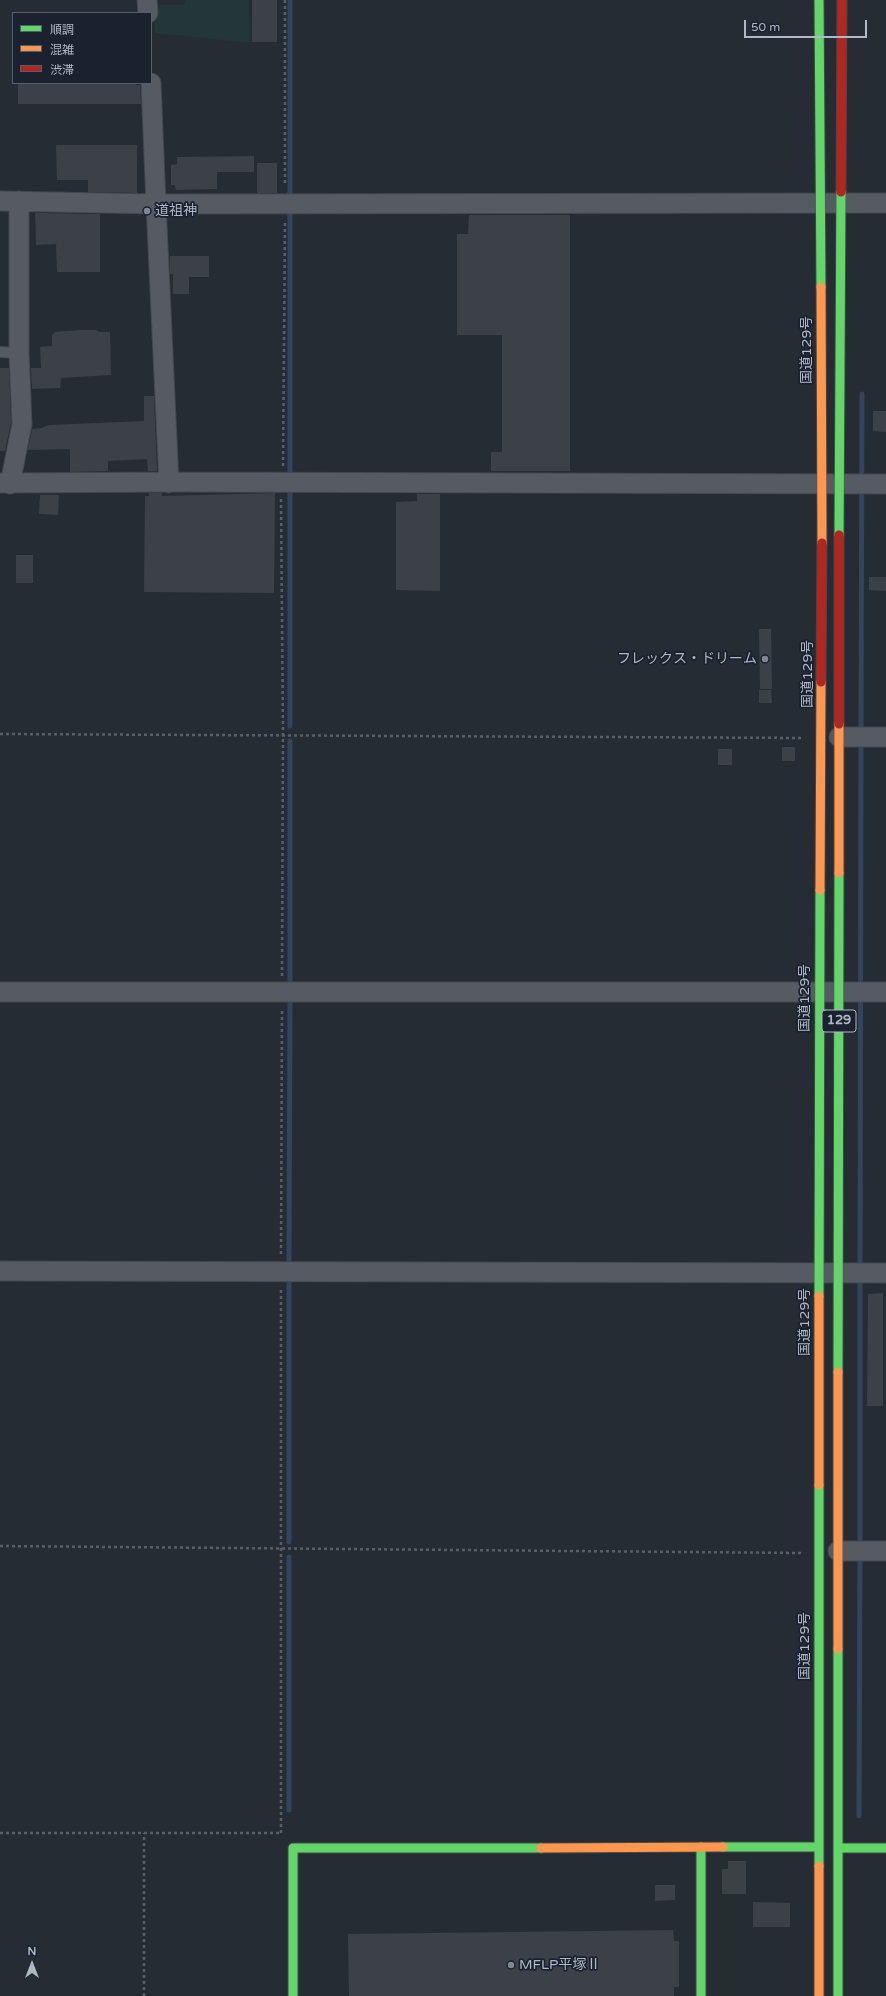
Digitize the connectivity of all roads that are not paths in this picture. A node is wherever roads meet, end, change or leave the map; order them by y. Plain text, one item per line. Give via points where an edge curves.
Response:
1 (147, 0) edge
2 (814, 0) edge
3 (819, 0) edge
4 (842, 0) edge
5 (847, 0) edge
6 (148, 12) edge
7 (842, 47) junction
8 (819, 48) junction
9 (151, 84) edge
10 (0, 201) edge
11 (19, 201) junction
12 (886, 203) edge
13 (156, 204) junction
14 (820, 204) junction
15 (841, 204) junction
16 (0, 352) edge
17 (19, 353) junction
18 (169, 483) junction
19 (5, 484) edge
20 (855, 484) edge
21 (854, 737) edge
22 (0, 992) edge
23 (819, 992) junction
24 (863, 992) edge
25 (0, 1271) edge
26 (819, 1273) junction
27 (862, 1273) edge
28 (853, 1551) junction
29 (886, 1552) edge
30 (701, 1847) junction
31 (818, 1847) junction
32 (838, 1848) junction
33 (886, 1848) edge
34 (293, 1996) edge
35 (701, 1996) edge
36 (819, 1996) edge
37 (838, 1996) edge

1 - 6 street
2 - 8 main road, 129
3 - 8 main road, 国道129号 / 129
4 - 7 main road, 国道129号 / 129
5 - 7 main road, 129
7 - 15 main road, 国道129号 / 129
8 - 14 main road, 国道129号 / 129
9 - 13 street
10 - 11 street
11 - 13 street
11 - 17 street
12 - 15 street
13 - 14 street
13 - 18 street
14 - 15 street
14 - 20 main road, 国道129号 / 129
15 - 20 main road, 国道129号 / 129
16 - 17 lane
17 - 19 street via 22,424
18 - 19 street
18 - 20 street
20 - 21 main road, 国道129号 / 129
20 - 21 main road, 国道129号 / 129
21 - 23 main road, 国道129号 / 129
21 - 24 main road, 国道129号 / 129
22 - 23 street
23 - 24 street
23 - 26 main road, 国道129号 / 129
24 - 27 main road, 国道129号 / 129
25 - 26 street
26 - 27 street
26 - 31 main road, 国道129号 / 129
27 - 28 main road, 国道129号 / 129
28 - 29 street
28 - 32 main road, 国道129号 / 129
30 - 31 main road
30 - 34 main road via 293,1848
30 - 35 main road
31 - 36 main road, 国道129号 / 129
32 - 33 main road
32 - 37 main road, 国道129号 / 129

